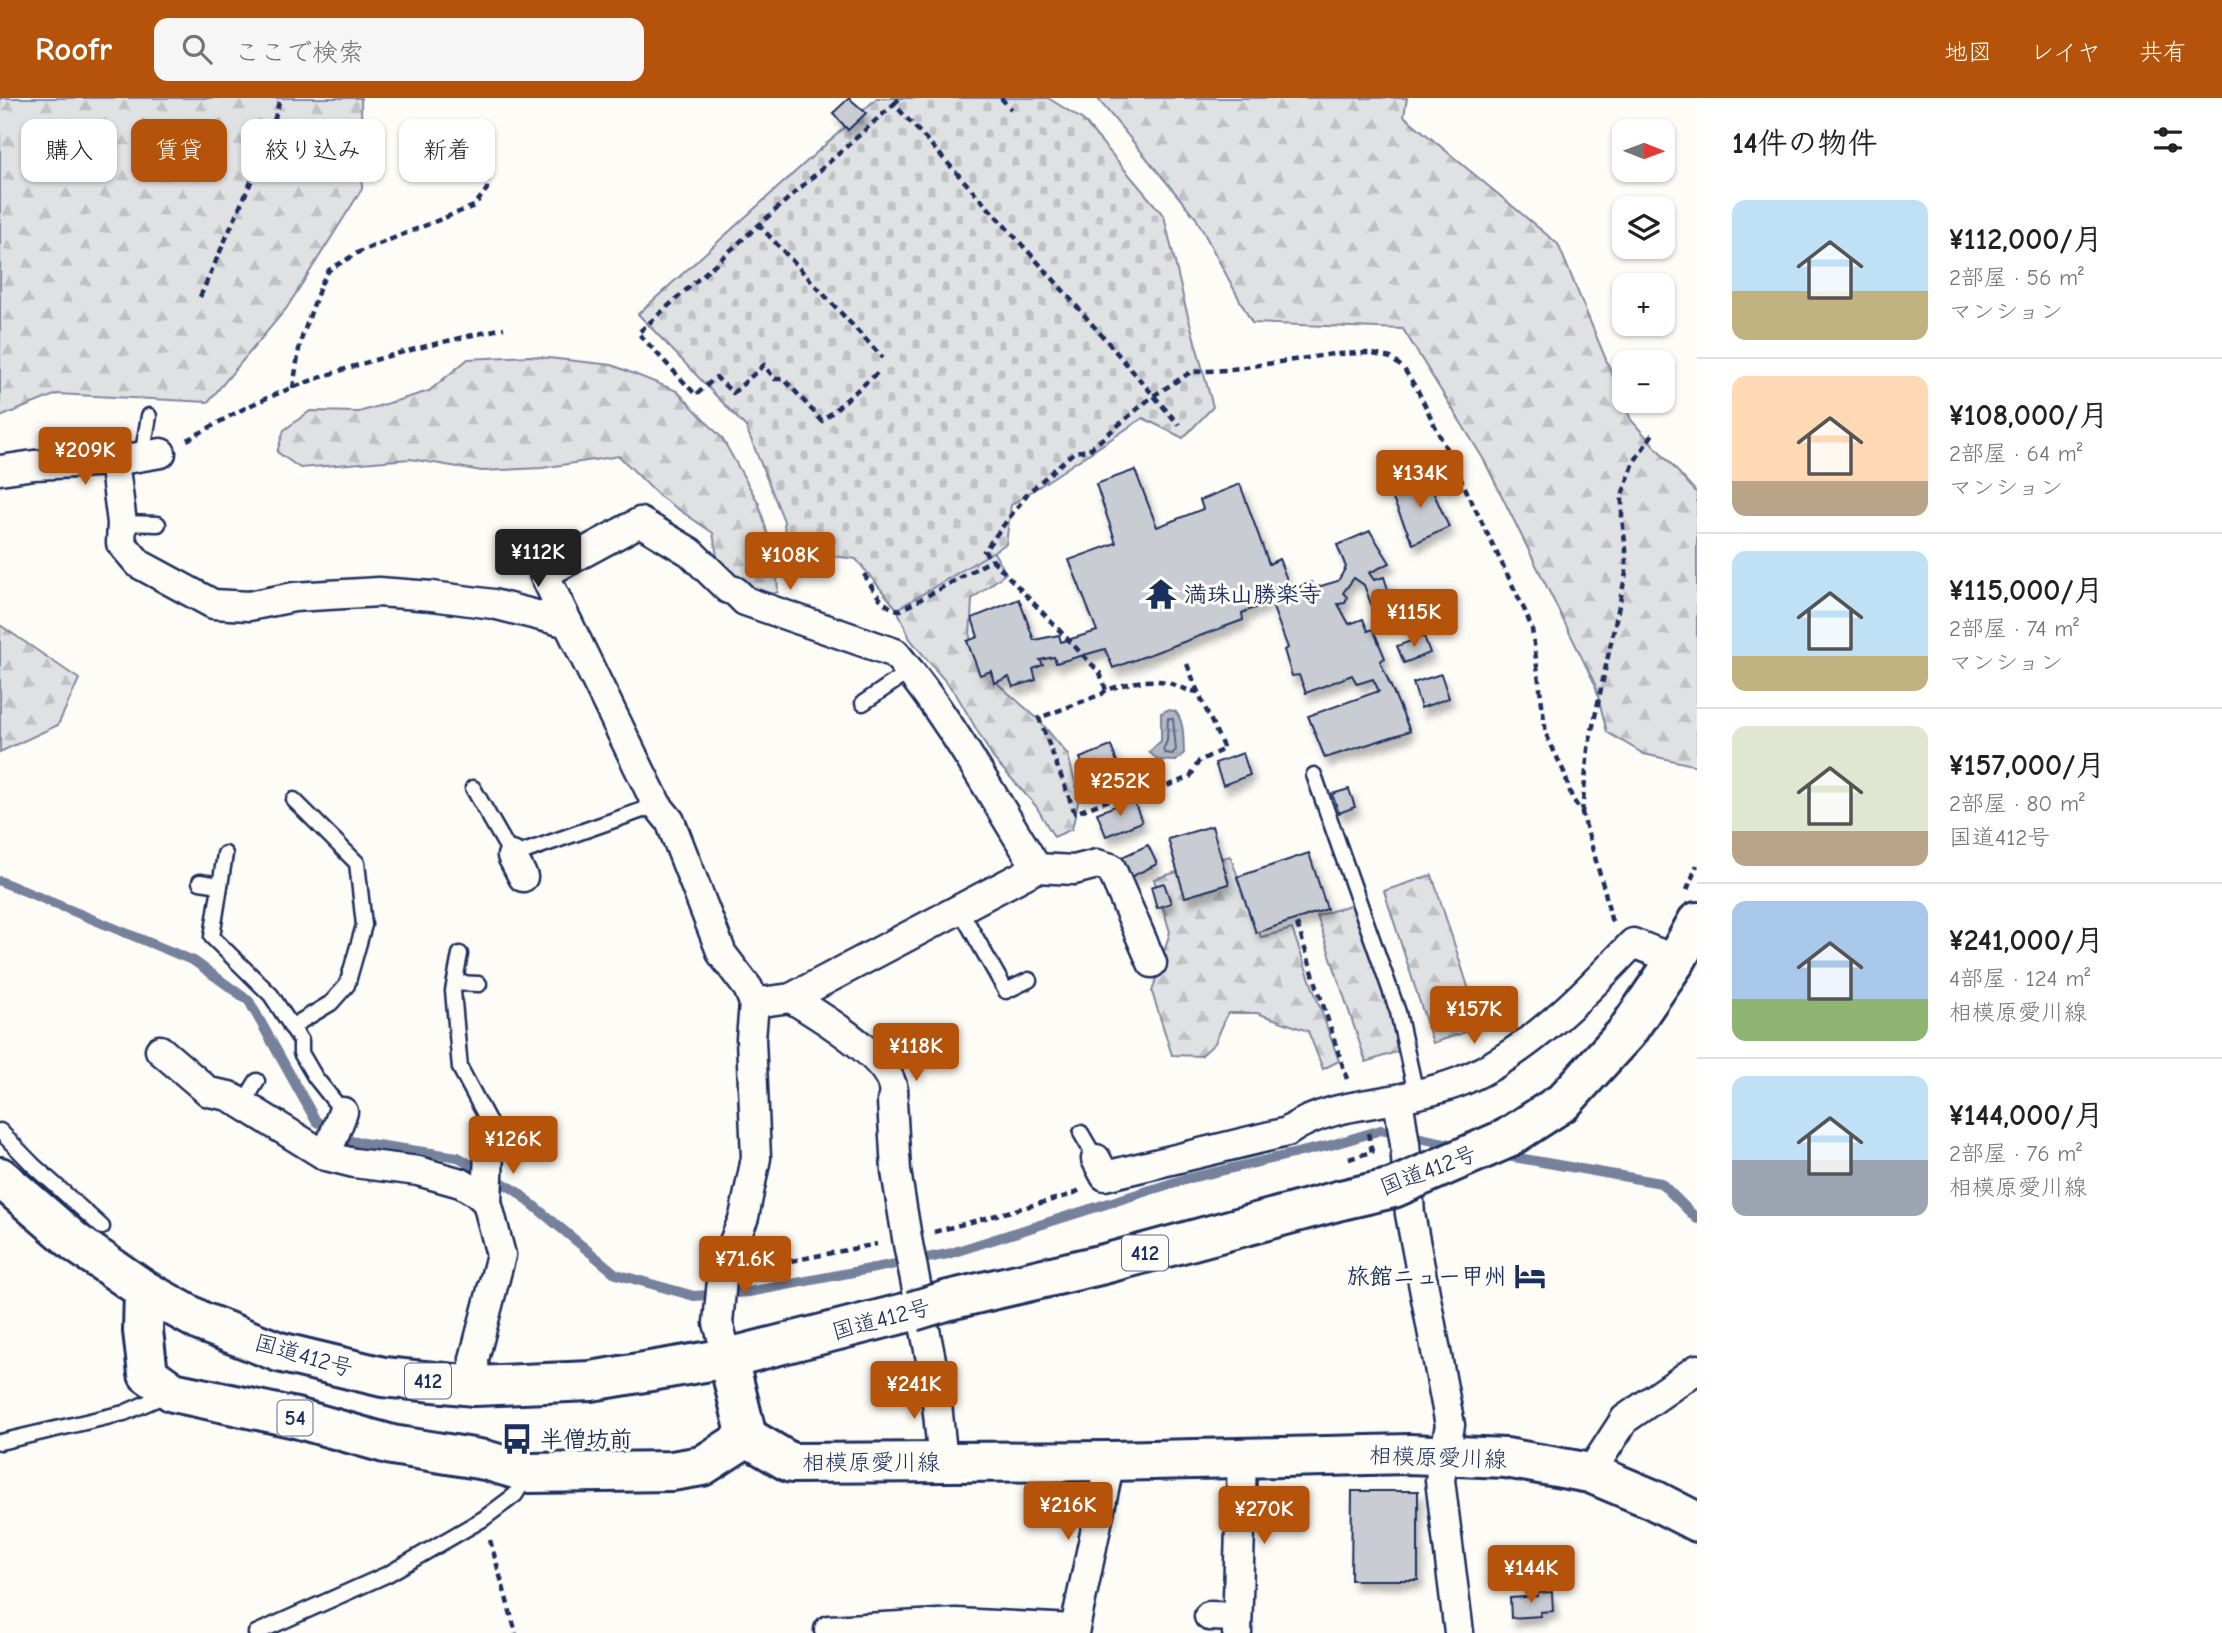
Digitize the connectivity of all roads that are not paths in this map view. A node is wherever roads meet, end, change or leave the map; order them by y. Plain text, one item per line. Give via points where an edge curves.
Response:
1 (149, 416) dead end
2 (151, 455) joint
3 (114, 461) junction
4 (0, 470) edge
5 (122, 523) junction
6 (158, 524) dead end
7 (568, 623) junction
8 (910, 671) junction
9 (863, 703) dead end
10 (1314, 775) dead end
11 (474, 788) dead end
12 (293, 800) dead end
13 (657, 805) junction
14 (225, 854) dead end
15 (1037, 868) junction
16 (200, 882) dead end
17 (220, 884) junction
18 (959, 908) junction
19 (1697, 922) edge
20 (460, 954) dead end
21 (1676, 960) junction
22 (1152, 962) dead end
23 (1029, 980) dead end
24 (455, 983) junction
25 (479, 984) dead end
26 (791, 998) junction
27 (754, 1003) junction
28 (291, 1027) junction
29 (160, 1050) dead end
30 (1405, 1101) junction
31 (343, 1112) joint
32 (0, 1131) edge
33 (1081, 1133) dead end
34 (489, 1152) joint
35 (327, 1154) junction
36 (1096, 1159) joint
37 (0, 1177) edge
38 (487, 1199) junction
39 (102, 1227) dead end
40 (144, 1290) junction
41 (914, 1293) junction
42 (728, 1358) junction
43 (1697, 1369) edge
44 (475, 1386) junction
45 (173, 1392) junction
46 (747, 1437) junction
47 (0, 1442) edge
48 (1444, 1454) junction
49 (1242, 1458) junction
50 (1110, 1461) junction
51 (943, 1462) junction
52 (529, 1473) junction
53 (1590, 1473) junction
54 (1697, 1522) edge
55 (1209, 1616) dead end
56 (1237, 1625) edge
57 (829, 1630) dead end
58 (1074, 1631) edge
59 (256, 1633) edge
60 (1459, 1633) edge

1 - 2 lane
2 - 3 street
3 - 4 street
3 - 5 street
5 - 6 lane
5 - 7 street via 121,543 138,564 213,604 249,606 294,597 379,592 493,604
7 - 8 street via 544,574 640,522 690,552 745,601 895,653
7 - 13 street
8 - 9 lane
8 - 15 street
10 - 30 lane via 1398,1012
11 - 13 lane via 518,867
12 - 28 lane via 357,863 364,925 347,985 331,1003
13 - 27 street via 670,821 722,954
14 - 17 lane
15 - 18 street
15 - 22 street via 1074,870 1097,863 1111,869
16 - 17 lane
17 - 28 lane via 212,937 271,995
18 - 23 lane via 1006,991
18 - 26 street
19 - 21 main road, 国道412号 / 412
20 - 24 lane
21 - 30 street via 1633,943 1598,980 1511,1053 1465,1080
21 - 41 main road, 国道412号 / 412, bridge via 1626,1033 1563,1102 1506,1139 1393,1188 1104,1264 949,1300
24 - 25 lane
24 - 34 lane via 460,1068 491,1126
26 - 27 street
26 - 41 street via 846,1031 887,1076 894,1095 896,1171
27 - 42 street via 756,1158 744,1217 723,1272 718,1323
28 - 31 lane via 315,1077
29 - 35 street via 209,1092 229,1096 250,1093
30 - 36 street via 1357,1106 1299,1123 1287,1132 1105,1176
30 - 48 street via 1410,1214 1451,1425
31 - 35 street
32 - 39 lane
33 - 36 lane
34 - 38 street
35 - 38 street via 461,1183
37 - 40 main road, 国道412号 / 412 via 76,1243
38 - 44 street via 501,1255 474,1359
40 - 44 main road, 国道412号 / 412 via 202,1322 279,1352 383,1377
40 - 45 main road, 54 via 148,1374
41 - 42 main road, 国道412号 / 412
41 - 51 street via 934,1375
42 - 44 main road, 国道412号 / 412 via 591,1381
42 - 46 main road
43 - 53 street via 1625,1419
45 - 47 lane via 124,1413
45 - 52 main road, 54
46 - 51 main road, 相模原愛川線 via 791,1463
46 - 52 main road, 54 via 702,1466 672,1471
48 - 49 main road, 相模原愛川線
48 - 53 main road, 相模原愛川線 via 1507,1458
48 - 60 street via 1440,1480
49 - 50 main road, 相模原愛川線
49 - 56 street
50 - 51 main road, 相模原愛川線
50 - 58 street
52 - 59 lane via 514,1495 484,1519 388,1574
53 - 54 main road, 相模原愛川線
55 - 56 street
57 - 58 street via 956,1623

